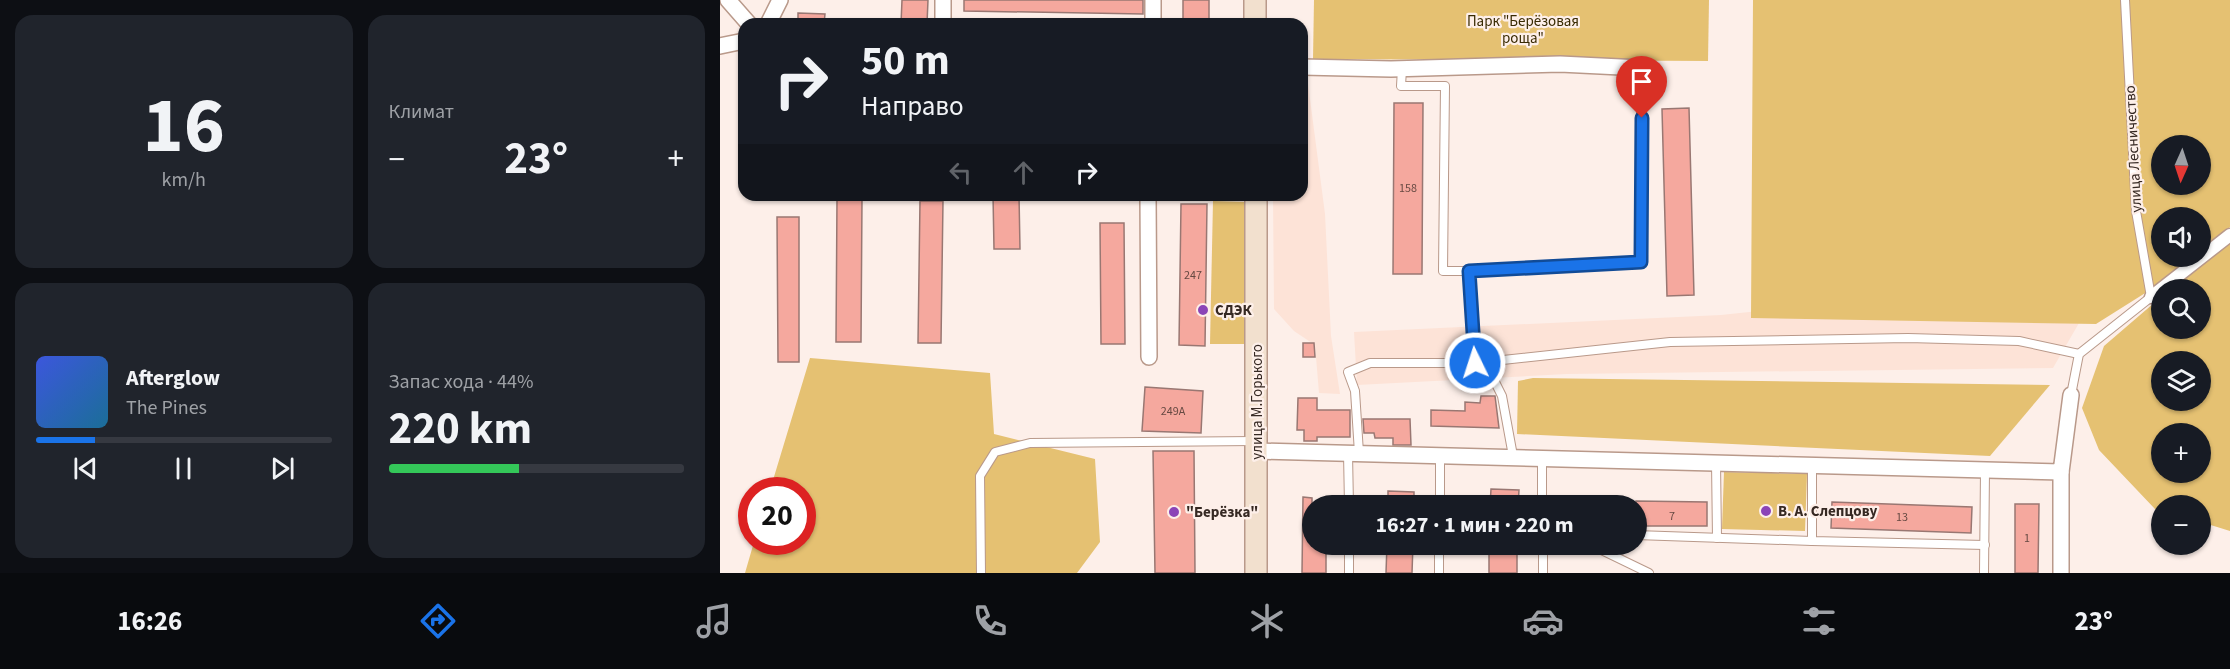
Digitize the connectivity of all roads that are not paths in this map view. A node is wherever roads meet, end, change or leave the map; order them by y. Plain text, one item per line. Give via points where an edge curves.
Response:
1 (728, 0) edge
2 (780, 0) edge
3 (943, 0) edge
4 (1153, 0) edge
5 (1255, 0) edge
6 (2125, 0) edge
7 (744, 18) edge
8 (771, 18) edge
9 (943, 18) edge
10 (1153, 18) edge
11 (1255, 18) edge
12 (738, 42) edge
13 (720, 46) edge
14 (1308, 67) edge
15 (1641, 68) joint
16 (1402, 69) junction
17 (1148, 201) edge
18 (1256, 201) edge
19 (2230, 235) edge
20 (1469, 271) junction
21 (2174, 279) edge
22 (2151, 297) joint
23 (2079, 354) junction
24 (1149, 357) dead end
25 (1475, 363) junction
26 (2071, 395) joint
27 (1257, 446) junction
28 (1354, 453) junction
29 (1440, 454) junction
30 (1513, 456) junction
31 (1542, 457) junction
32 (1716, 462) junction
33 (1812, 465) junction
34 (1985, 470) junction
35 (2061, 472) junction
36 (1349, 495) edge
37 (1440, 495) edge
38 (1542, 495) edge
39 (1647, 535) edge
40 (1717, 538) junction
41 (1812, 541) junction
42 (1985, 545) junction
43 (1349, 555) edge
44 (1439, 555) edge
45 (1543, 555) edge
46 (1612, 555) edge
47 (981, 573) edge
48 (1256, 573) edge
49 (1349, 573) edge
50 (1439, 573) edge
51 (1543, 573) edge
52 (1649, 573) edge
53 (1984, 573) edge
54 (2061, 573) edge

1 - 7 street
2 - 8 street
3 - 9 street
4 - 10 street
5 - 11 main road
6 - 22 lane, улица Лесничество via 2136,211
12 - 13 street
14 - 16 street
15 - 16 street via 1560,64
15 - 20 lane via 1641,262
16 - 20 lane via 1401,86 1445,86 1443,271
17 - 24 street
18 - 27 main road, улица М.Горького
19 - 21 street
20 - 25 lane
22 - 23 lane
23 - 25 lane via 2019,341 1670,342
23 - 26 lane
25 - 28 lane via 1370,363 1348,372 1355,391
25 - 30 lane via 1495,382 1502,396
26 - 35 street
27 - 28 street
27 - 47 lane via 1030,443 995,452 981,476
27 - 48 main road, улица М.Горького
28 - 29 street
28 - 36 lane
29 - 30 street
29 - 37 lane
30 - 31 street
31 - 32 street
31 - 38 lane
32 - 33 street
32 - 40 lane
33 - 34 street
33 - 41 lane
34 - 35 street
34 - 42 lane
35 - 54 street
39 - 40 lane
40 - 41 lane
41 - 42 lane
42 - 53 lane
43 - 49 lane
44 - 50 lane
45 - 51 lane
46 - 52 lane

